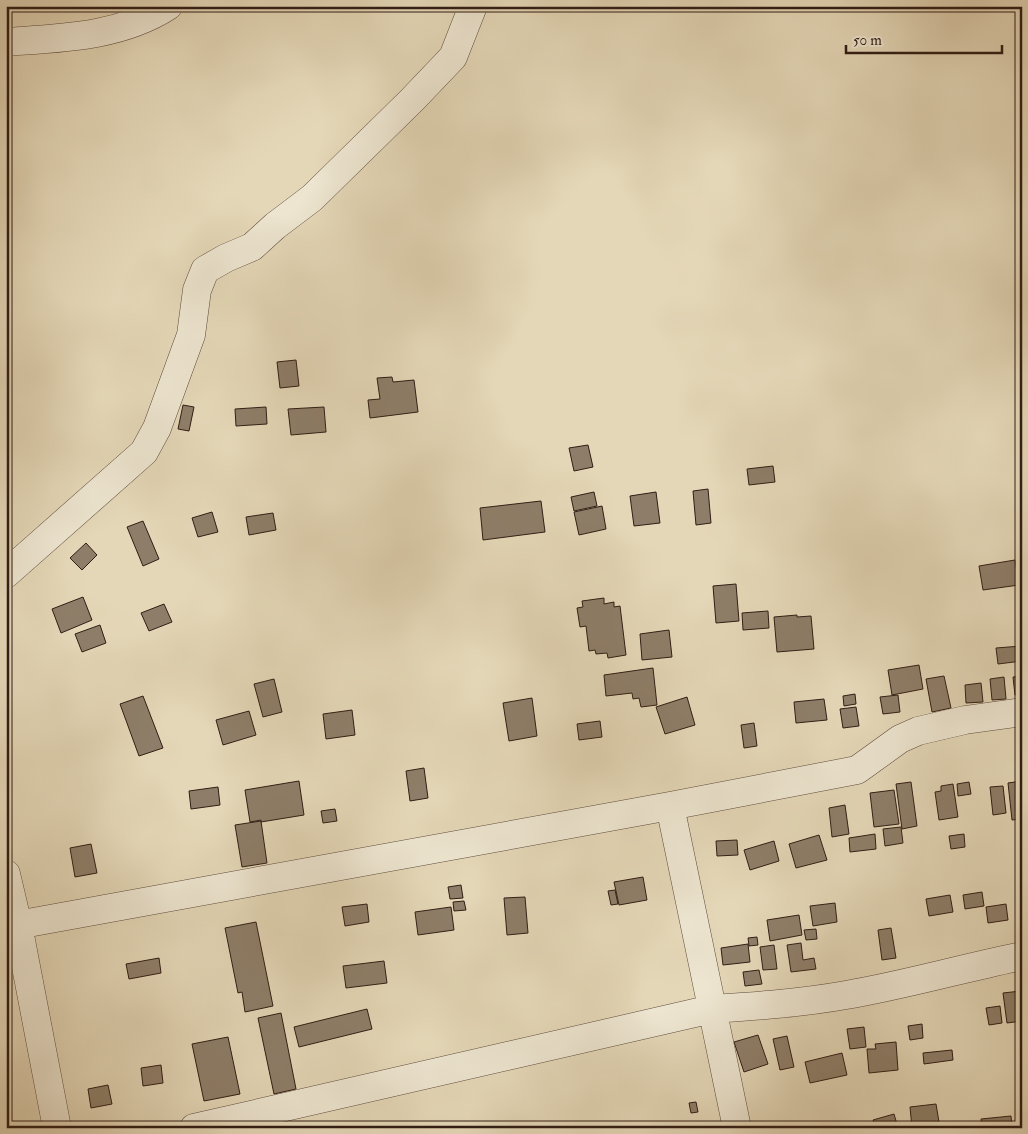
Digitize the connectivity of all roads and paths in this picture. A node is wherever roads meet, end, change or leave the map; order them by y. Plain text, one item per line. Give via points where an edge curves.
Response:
1 (168, 6) edge
2 (473, 6) edge
3 (6, 42) edge
4 (6, 574) edge
5 (1022, 712) edge
6 (670, 806) junction
7 (6, 874) edge
8 (12, 926) edge
9 (1022, 956) edge
10 (712, 1009) junction
11 (57, 1128) edge
12 (194, 1128) edge
13 (737, 1128) edge

1 - 3 street via 152,16 114,29 70,38
2 - 4 street via 453,57 412,100 312,198 252,246 205,270 197,290 191,335 157,428 144,452
5 - 6 street via 918,731 900,739 857,770
6 - 8 street
6 - 10 street
7 - 8 street
8 - 11 street
9 - 10 street via 844,996
10 - 12 street
10 - 13 street

